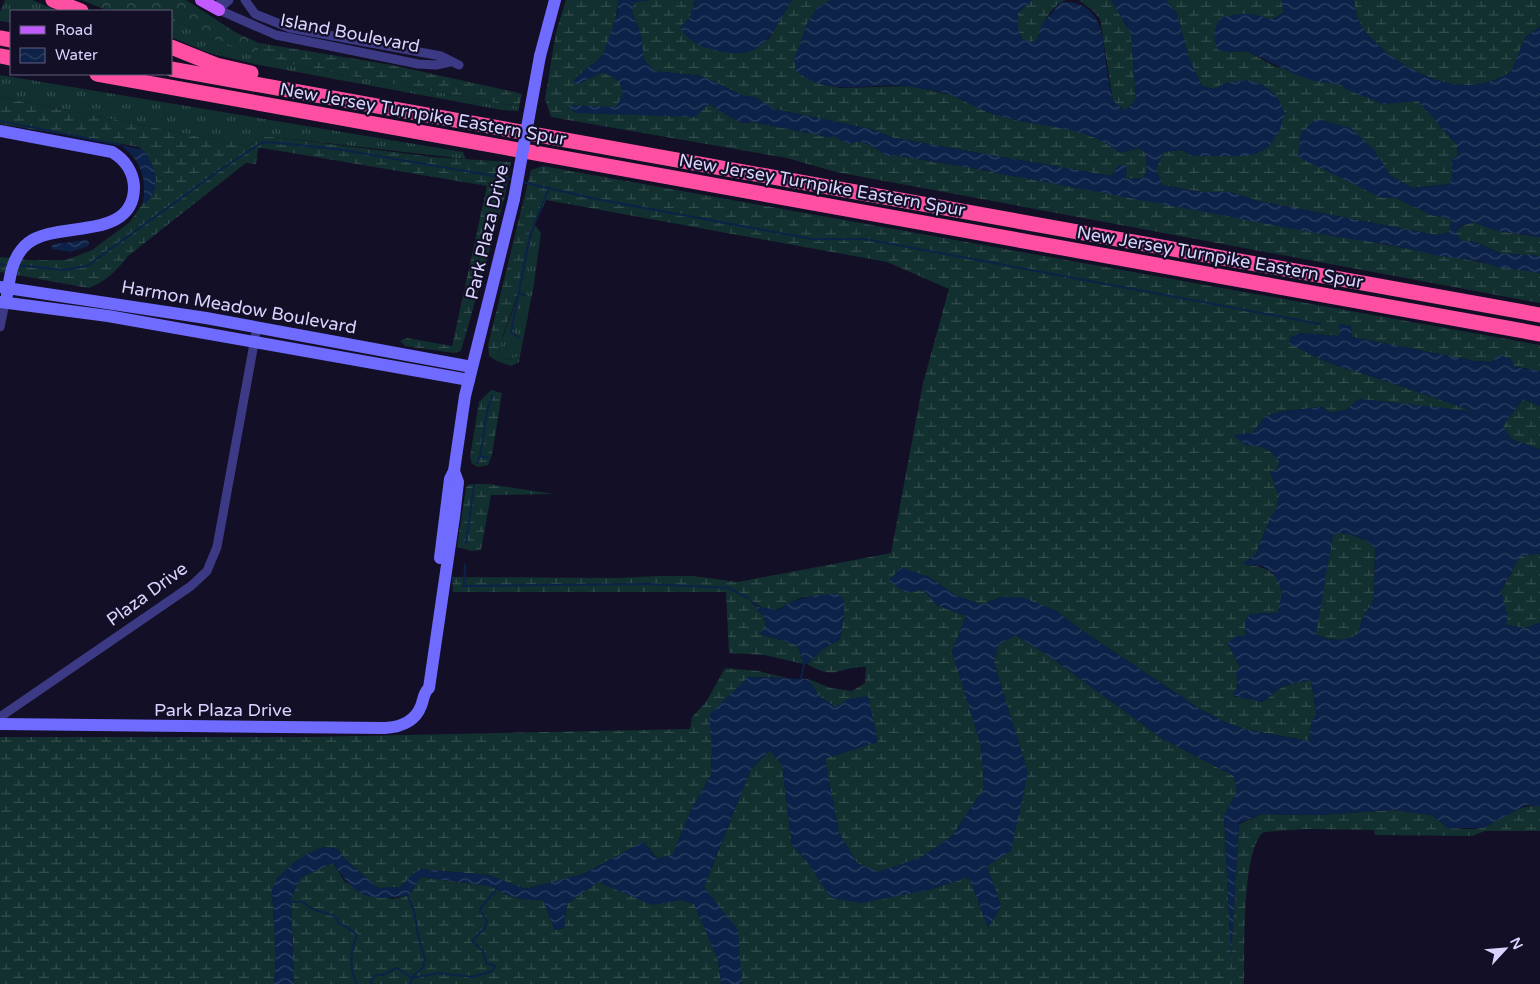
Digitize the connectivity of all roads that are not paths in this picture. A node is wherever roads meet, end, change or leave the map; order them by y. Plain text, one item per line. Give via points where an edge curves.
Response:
1 (53, 0) edge
2 (201, 0) edge
3 (229, 0) edge
4 (245, 0) edge
5 (555, 0) edge
6 (220, 6) edge
7 (78, 10) edge
8 (172, 47) edge
9 (172, 69) edge
10 (103, 75) edge
11 (314, 94) junction
12 (0, 131) edge
13 (6, 284) edge
14 (3, 302) edge
15 (1540, 315) edge
16 (0, 327) edge
17 (257, 327) junction
18 (1540, 334) edge
19 (254, 340) junction
20 (472, 367) junction
21 (469, 380) junction
22 (0, 717) edge
23 (0, 724) edge

1 - 7 highway
2 - 6 main road
3 - 6 street
4 - 6 street, Island Boulevard via 255,14 290,28 441,56 454,63 418,64 300,42 266,32
5 - 20 street, Park Plaza Drive, bridge via 540,56 514,199
8 - 11 highway via 222,66 268,76
9 - 11 highway, New Jersey Turnpike Eastern Spur
10 - 18 highway, New Jersey Turnpike Eastern Spur
11 - 15 highway, New Jersey Turnpike Eastern Spur
12 - 13 street via 112,152 130,170 134,185 128,206 118,219 33,240 17,255
13 - 14 street
13 - 17 street, Harmon Meadow Boulevard
14 - 16 street
14 - 19 street, Harmon Meadow Boulevard
17 - 19 street, Plaza Drive
17 - 20 street, Harmon Meadow Boulevard
19 - 21 street, Harmon Meadow Boulevard
19 - 22 street, Plaza Drive via 217,547 207,571 191,586
20 - 21 street, Park Plaza Drive
21 - 23 street, Park Plaza Drive via 454,471 458,482 429,688 410,721 398,727 385,728

